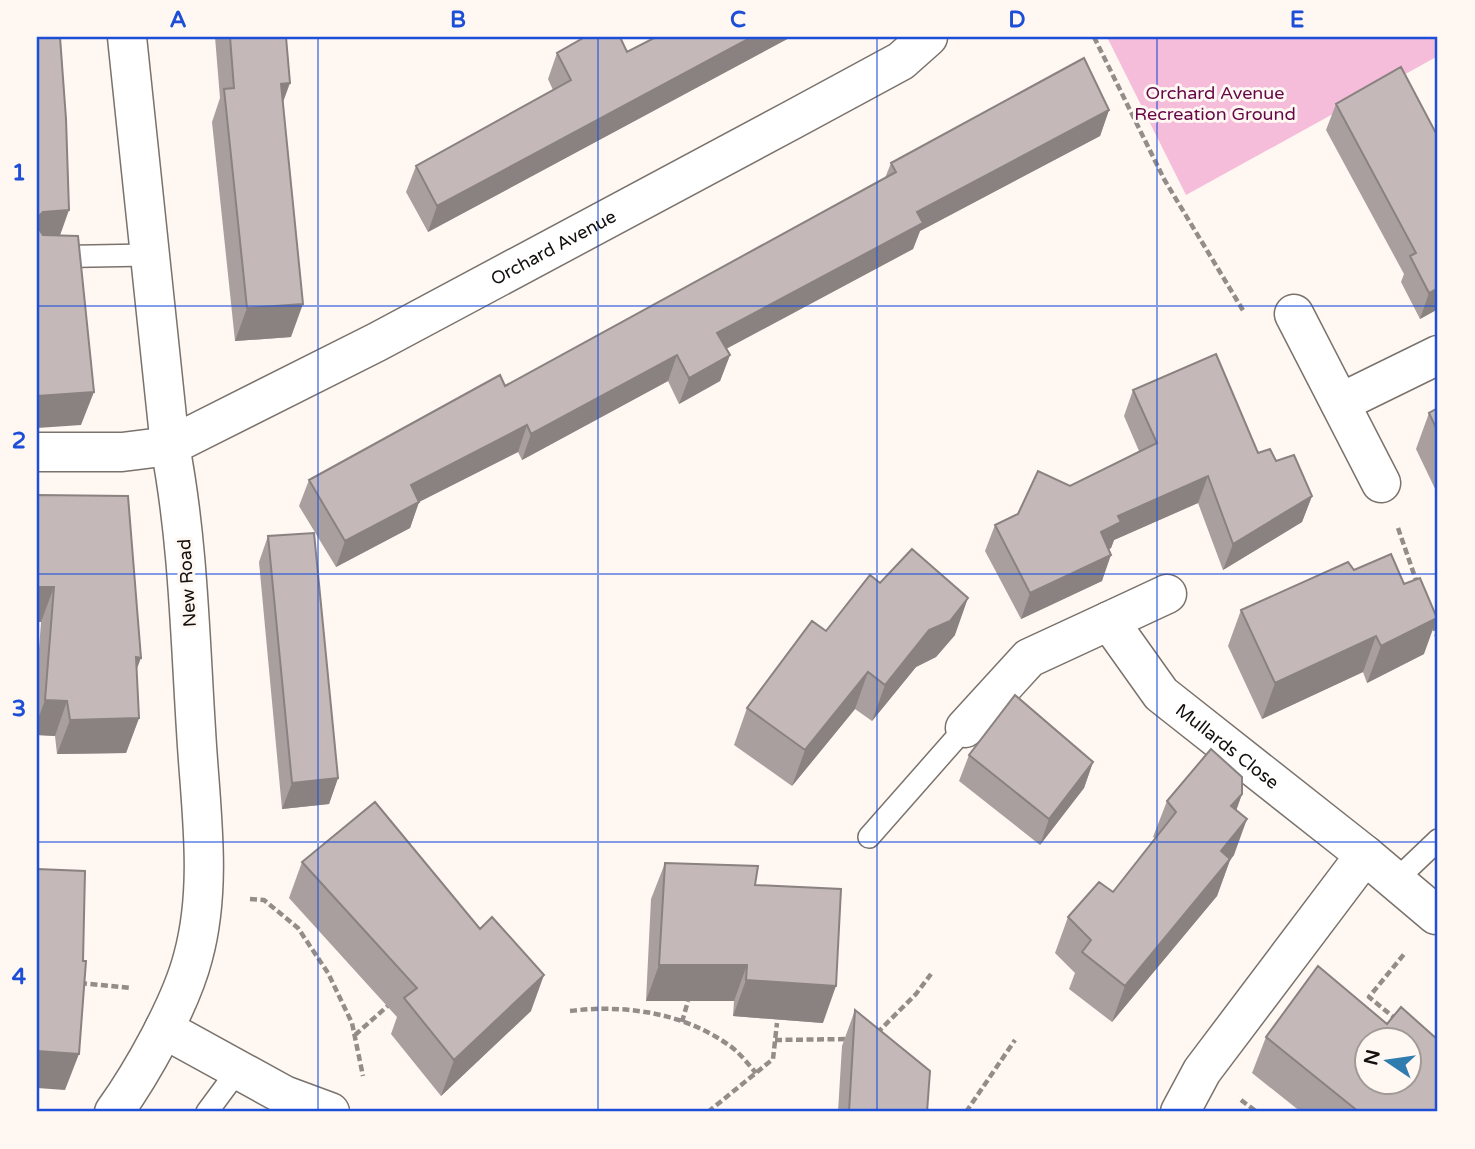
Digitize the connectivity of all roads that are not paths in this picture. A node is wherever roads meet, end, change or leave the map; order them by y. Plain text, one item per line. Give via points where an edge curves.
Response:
1 (127, 37) edge
2 (928, 37) edge
3 (148, 255) junction
4 (37, 257) edge
5 (1294, 314) road end
6 (1438, 355) edge
7 (1340, 403) junction
8 (170, 446) junction
9 (37, 452) edge
10 (1381, 483) road end
11 (1167, 594) dead end
12 (1109, 621) junction
13 (965, 728) joint
14 (869, 837) dead end
15 (1438, 840) edge
16 (1365, 855) junction
17 (1395, 881) junction
18 (1436, 915) road end
19 (163, 1029) junction
20 (238, 1070) junction
21 (114, 1112) edge
22 (207, 1112) edge
23 (330, 1112) edge
24 (1180, 1112) edge

1 - 3 street, New Road
2 - 8 street, Orchard Avenue via 901,61 829,100 377,342
3 - 4 lane
3 - 8 street, New Road
5 - 7 street
6 - 7 street
7 - 10 street
8 - 9 street, Orchard Avenue via 122,452
8 - 19 street, New Road via 186,567 205,879 194,957
11 - 12 street
12 - 13 street via 1029,658
12 - 16 street, Mullards Close via 1161,694
13 - 14 lane
15 - 17 lane
16 - 17 street, Mullards Close
16 - 24 street via 1202,1071
17 - 18 street, Mullards Close
19 - 20 street
19 - 21 street, New Road
20 - 22 lane
20 - 23 street via 284,1095

